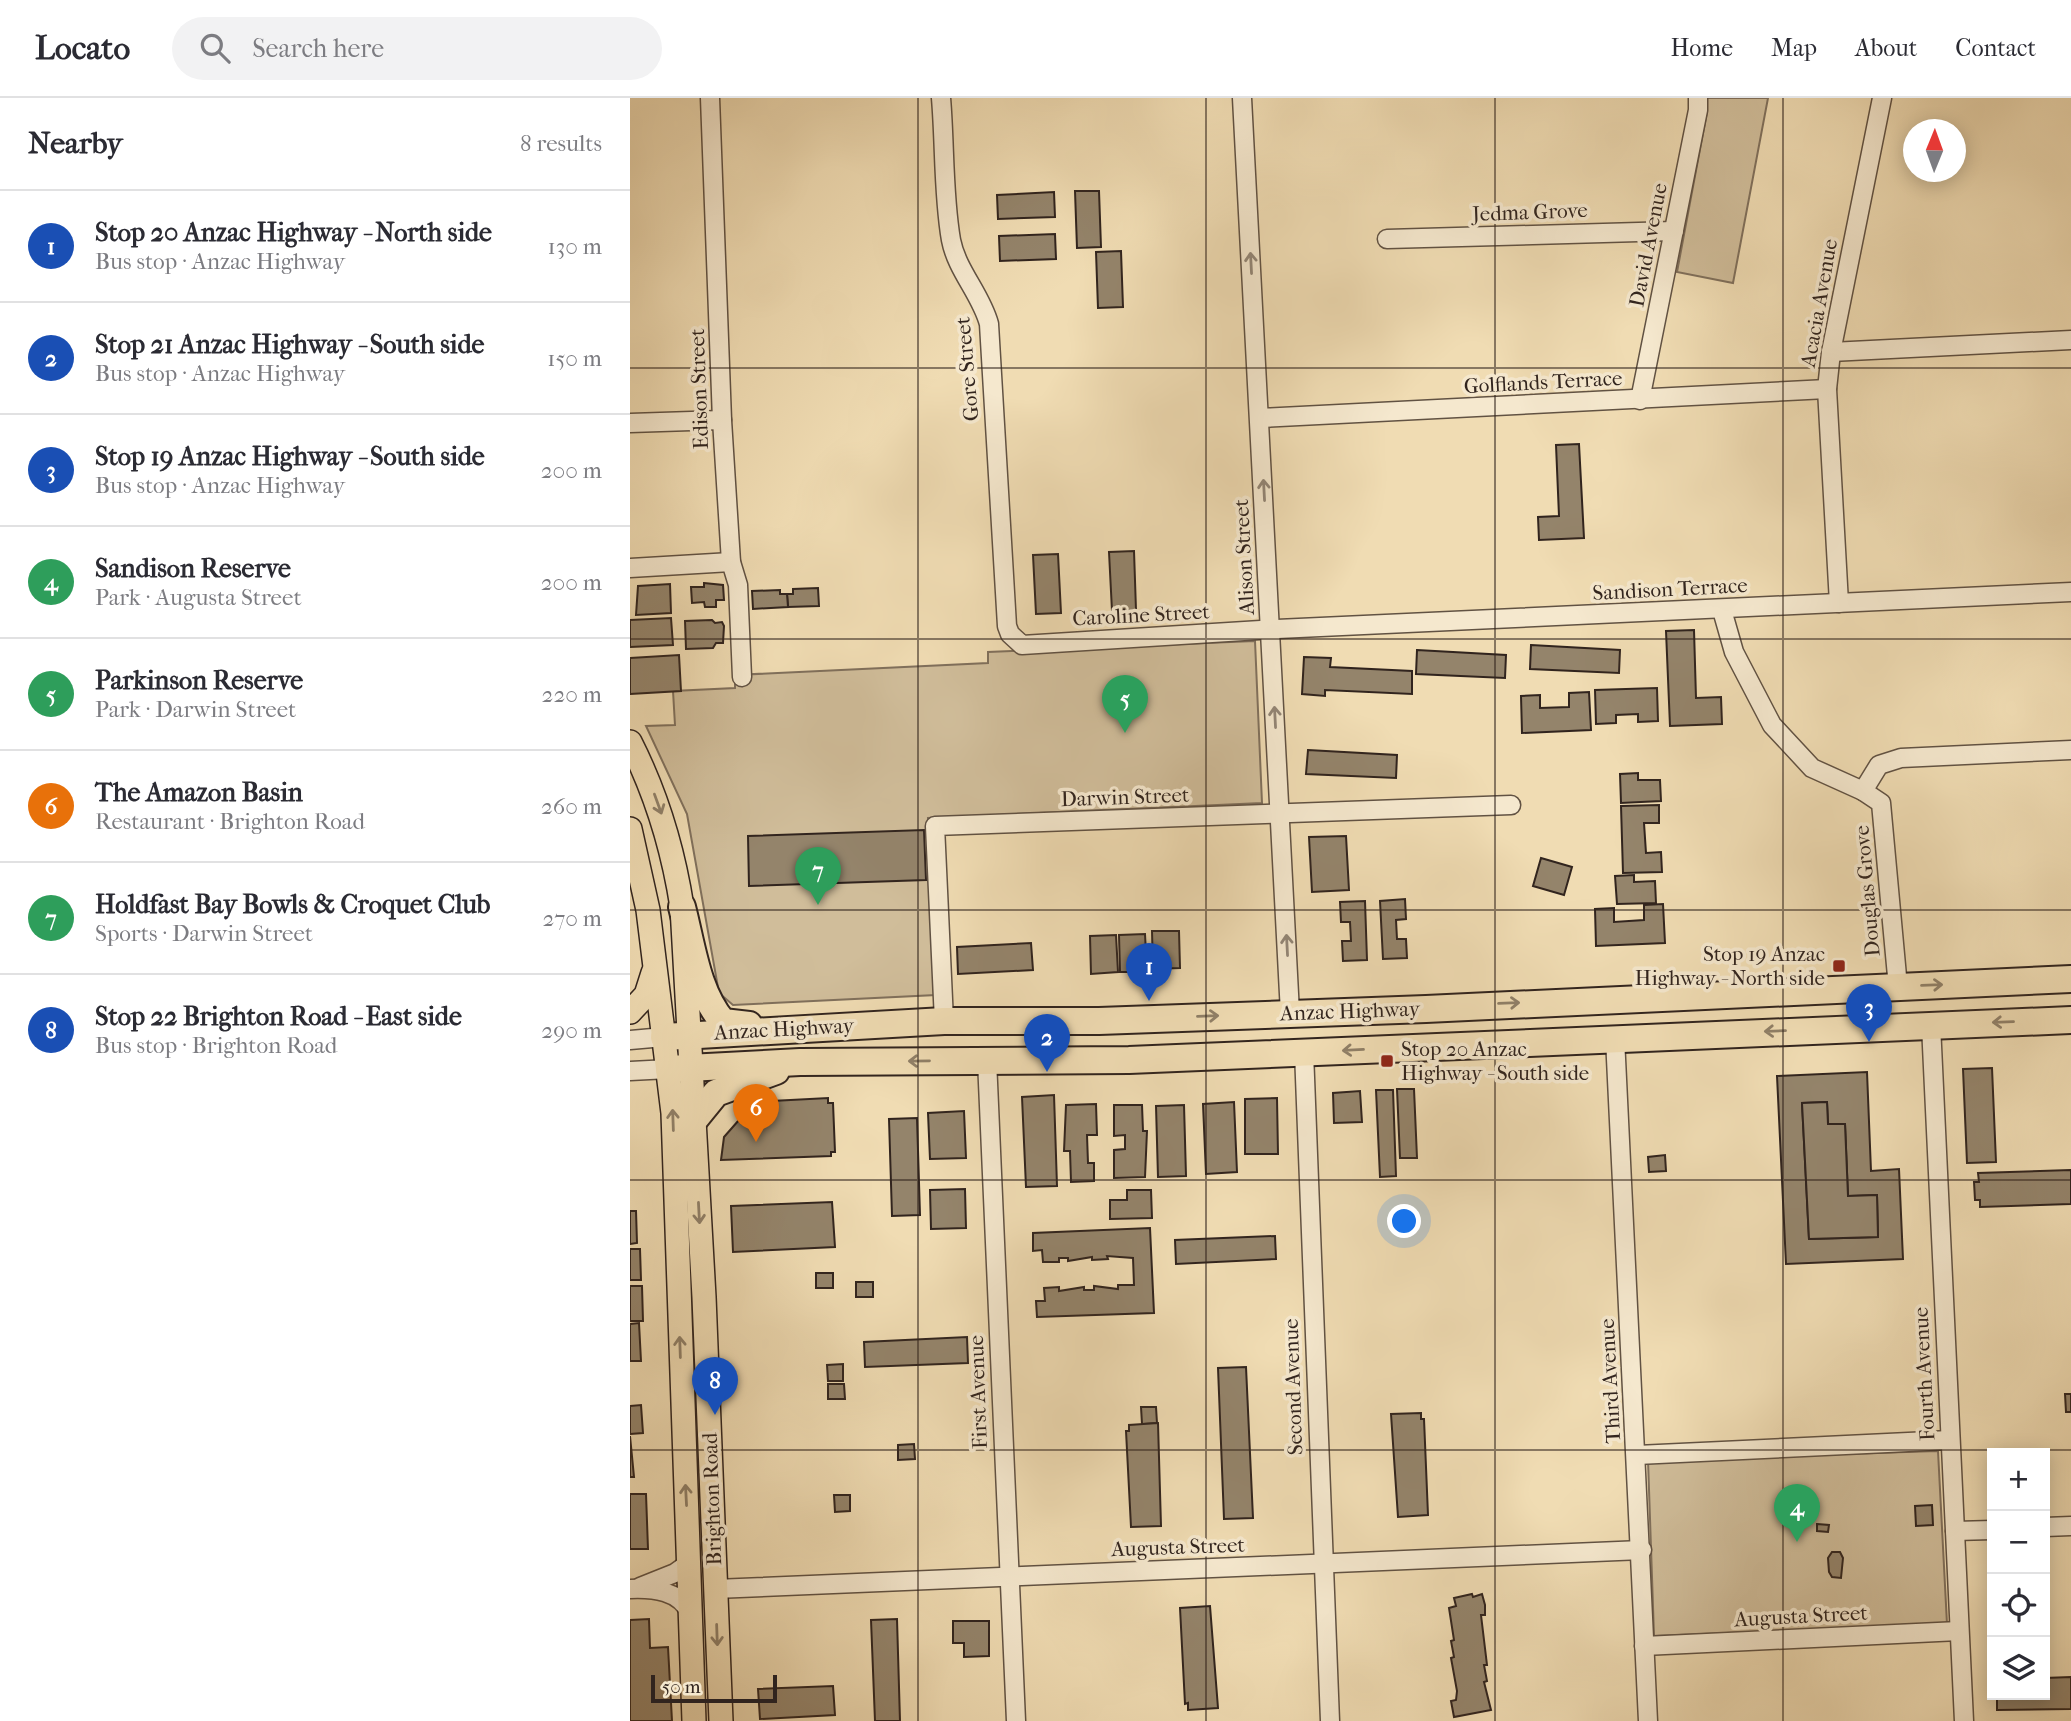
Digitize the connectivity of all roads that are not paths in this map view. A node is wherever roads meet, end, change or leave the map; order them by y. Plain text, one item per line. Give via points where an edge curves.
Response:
1 (710, 98) edge
2 (942, 98) edge
3 (1242, 98) edge
4 (1698, 98) edge
5 (1882, 98) edge
6 (1674, 231) junction
7 (1387, 239) dead end
8 (2071, 340) edge
9 (1831, 352) junction
10 (1828, 389) junction
11 (1640, 400) junction
12 (1260, 418) junction
13 (722, 420) junction
14 (630, 423) edge
15 (731, 562) junction
16 (630, 568) edge
17 (2071, 592) edge
18 (1839, 603) junction
19 (1722, 610) junction
20 (1271, 630) junction
21 (1016, 641) joint
22 (742, 677) dead end
23 (630, 742) edge
24 (2071, 750) edge
25 (1863, 791) junction
26 (1511, 805) dead end
27 (1279, 814) junction
28 (630, 829) edge
29 (636, 880) edge
30 (682, 907) junction
31 (654, 970) junction
32 (2071, 979) edge
33 (2040, 981) junction
34 (1898, 987) junction
35 (1475, 1005) junction
36 (1426, 1009) junction
37 (630, 1012) edge
38 (1290, 1013) junction
39 (2070, 1013) edge
40 (1157, 1019) junction
41 (944, 1021) junction
42 (1099, 1021) junction
43 (1931, 1025) junction
44 (777, 1028) junction
45 (676, 1036) junction
46 (1615, 1038) junction
47 (630, 1040) edge
48 (1479, 1044) junction
49 (1446, 1046) junction
50 (1304, 1052) junction
51 (1167, 1058) junction
52 (987, 1060) junction
53 (1129, 1060) junction
54 (800, 1062) junction
55 (680, 1068) junction
56 (630, 1071) edge
57 (694, 1120) junction
58 (1950, 1440) junction
59 (1637, 1455) junction
60 (2071, 1526) edge
61 (2050, 1527) edge
62 (1987, 1530) edge
63 (1955, 1531) junction
64 (1642, 1550) junction
65 (689, 1563) junction
66 (1323, 1563) junction
67 (1009, 1577) junction
68 (715, 1589) junction
69 (691, 1617) junction
70 (1959, 1631) junction
71 (1644, 1646) junction
72 (694, 1721) edge
73 (721, 1721) edge
74 (1016, 1721) edge
75 (1330, 1721) edge
76 (1648, 1721) edge
77 (1964, 1721) edge

1 - 13 street, Edison Street
2 - 21 street, Gore Street via 951,240 958,263 983,302 989,324 1007,626
12 -> 3 street, Alison Street
4 - 6 street, David Avenue
5 - 9 street, Acacia Avenue
6 - 7 street, Jedma Grove
6 - 11 street, David Avenue
8 - 9 street
9 - 10 street, Acacia Avenue
10 - 11 street, Golflands Terrace
10 - 18 street, Acacia Avenue
11 - 12 street, Golflands Terrace
20 -> 12 street, Alison Street
13 - 14 street
13 - 15 street, Edison Street
15 - 16 street
15 - 22 street, Edison Street via 738,585
17 - 18 street, Sandison Terrace
18 - 19 street, Sandison Terrace
19 - 20 street, Sandison Terrace
19 - 25 street, Douglas Grove via 1734,652 1772,725 1812,768
20 - 21 street, Caroline Street via 1022,645
27 -> 20 street, Alison Street
23 -> 30 main road via 659,805
24 - 25 street via 1901,758 1880,765
25 - 34 street, Douglas Grove via 1881,803 1885,821
26 - 27 street, Darwin Street
38 -> 27 street, Alison Street
27 - 41 street, Darwin Street via 935,826
28 - 29 main road
29 - 31 main road
30 - 44 highway via 713,1010 723,1022
30 - 45 main road
31 - 37 main road via 646,995
31 - 45 main road
32 - 33 highway, Anzac Highway
34 -> 33 highway, Anzac Highway
33 - 39 highway via 2067,993
35 -> 34 highway, Anzac Highway
35 - 36 highway, Anzac Highway
35 - 48 highway via 1469,1022
36 - 38 highway, Anzac Highway
36 - 49 highway via 1446,1019
40 -> 38 highway, Anzac Highway
39 -> 43 highway, Anzac Highway
40 - 42 highway, Anzac Highway
40 - 51 highway via 1150,1025 1152,1038 1156,1050
41 - 42 highway, Anzac Highway
41 - 44 highway, Anzac Highway
42 - 53 highway via 1126,1032 1133,1050
43 -> 46 highway, Anzac Highway
43 - 58 street, Fourth Avenue
44 - 45 highway, Anzac Highway
45 - 47 street, Anzac Highway
45 - 55 main road
46 - 48 highway, Anzac Highway
46 - 59 street, Third Avenue
48 - 49 highway, Anzac Highway
49 -> 50 highway, Anzac Highway
50 - 51 highway, Anzac Highway
50 - 66 street, Second Avenue
51 - 53 highway, Anzac Highway
52 - 53 highway, Anzac Highway
52 -> 54 highway, Anzac Highway
52 - 67 street, First Avenue
54 - 55 highway, Anzac Highway
54 - 57 highway via 716,1093
55 - 56 street, Anzac Highway
55 - 57 main road, Brighton Road
65 -> 55 main road, Brighton Road
57 -> 68 main road, Brighton Road
58 - 59 street
58 - 63 street, Fourth Avenue
59 - 64 street, Third Avenue
60 - 61 street
62 - 63 street
63 - 70 street, Fourth Avenue
64 - 66 street, Augusta Street
64 - 71 street, Third Avenue
65 - 69 main road, Brighton Road
65 - 69 street via 657,1581 630,1589 666,1593 682,1602
66 - 67 street, Augusta Street
66 - 75 street, Second Avenue
67 - 68 street, Augusta Street
67 - 74 street, First Avenue
68 - 69 main road
68 -> 73 main road, Brighton Road
69 - 72 main road, Brighton Road
70 - 71 street, Augusta Street
70 - 77 street, Fourth Avenue
71 - 76 street, Third Avenue

